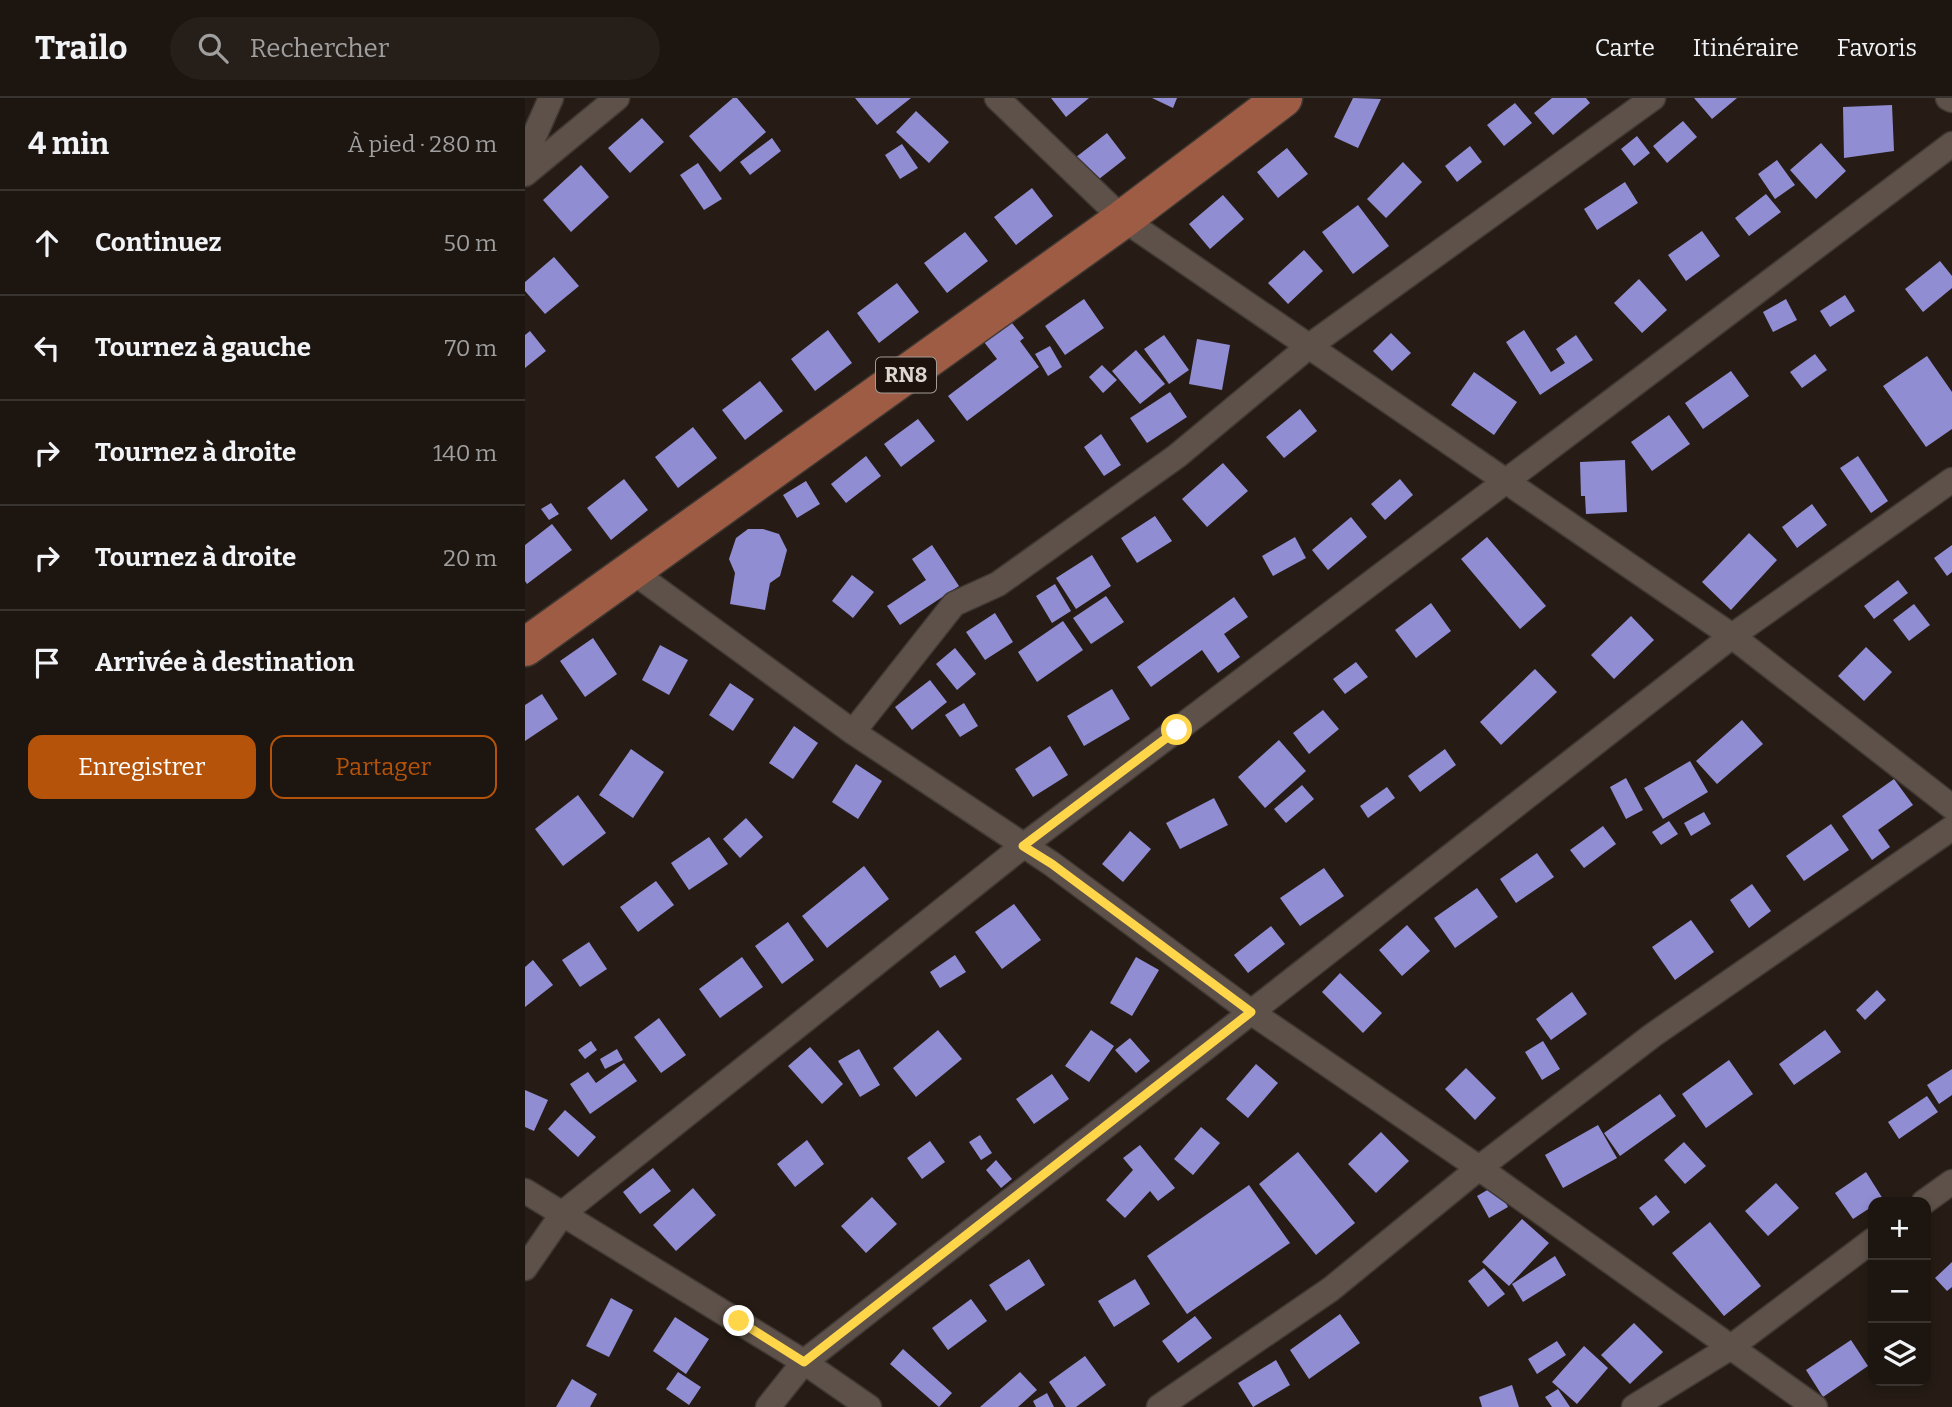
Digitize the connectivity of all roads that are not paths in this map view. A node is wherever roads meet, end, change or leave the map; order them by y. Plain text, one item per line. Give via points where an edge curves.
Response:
1 (551, 98) edge
2 (617, 98) edge
3 (997, 98) edge
4 (1283, 98) edge
5 (1653, 98) edge
6 (1952, 144) edge
7 (525, 158) edge
8 (525, 174) edge
9 (1123, 219) junction
10 (1308, 347) junction
11 (1952, 480) edge
12 (1508, 481) junction
13 (632, 571) junction
14 (1732, 636) junction
15 (525, 648) edge
16 (853, 732) junction
17 (1952, 807) edge
18 (1952, 828) edge
19 (1023, 846) junction
20 (1251, 1012) junction
21 (1479, 1168) junction
22 (1952, 1182) edge
23 (525, 1191) edge
24 (1931, 1197) edge
25 (563, 1213) junction
26 (1868, 1244) edge
27 (525, 1268) edge
28 (1731, 1347) junction
29 (804, 1362) junction
30 (768, 1407) edge
31 (869, 1407) edge
32 (1159, 1407) edge
33 (1635, 1407) edge
34 (1815, 1407) edge

1 - 7 street
2 - 8 street
3 - 9 street
4 - 9 main road, RN8
5 - 10 street
6 - 12 street
9 - 10 street
9 - 13 main road, RN8
10 - 12 street
10 - 16 street via 1177,456 998,583 954,604
11 - 14 street
12 - 14 street
12 - 19 street
13 - 15 main road, RN8
13 - 16 street
14 - 17 street
14 - 20 street
16 - 19 street
18 - 21 street via 1653,1035
19 - 20 street
19 - 25 street
20 - 21 street
20 - 29 street
21 - 28 street
21 - 32 street via 1331,1289
22 - 24 street
23 - 25 street
25 - 27 street
25 - 29 street
26 - 28 street
28 - 33 street
28 - 34 street
29 - 30 street
29 - 31 street

